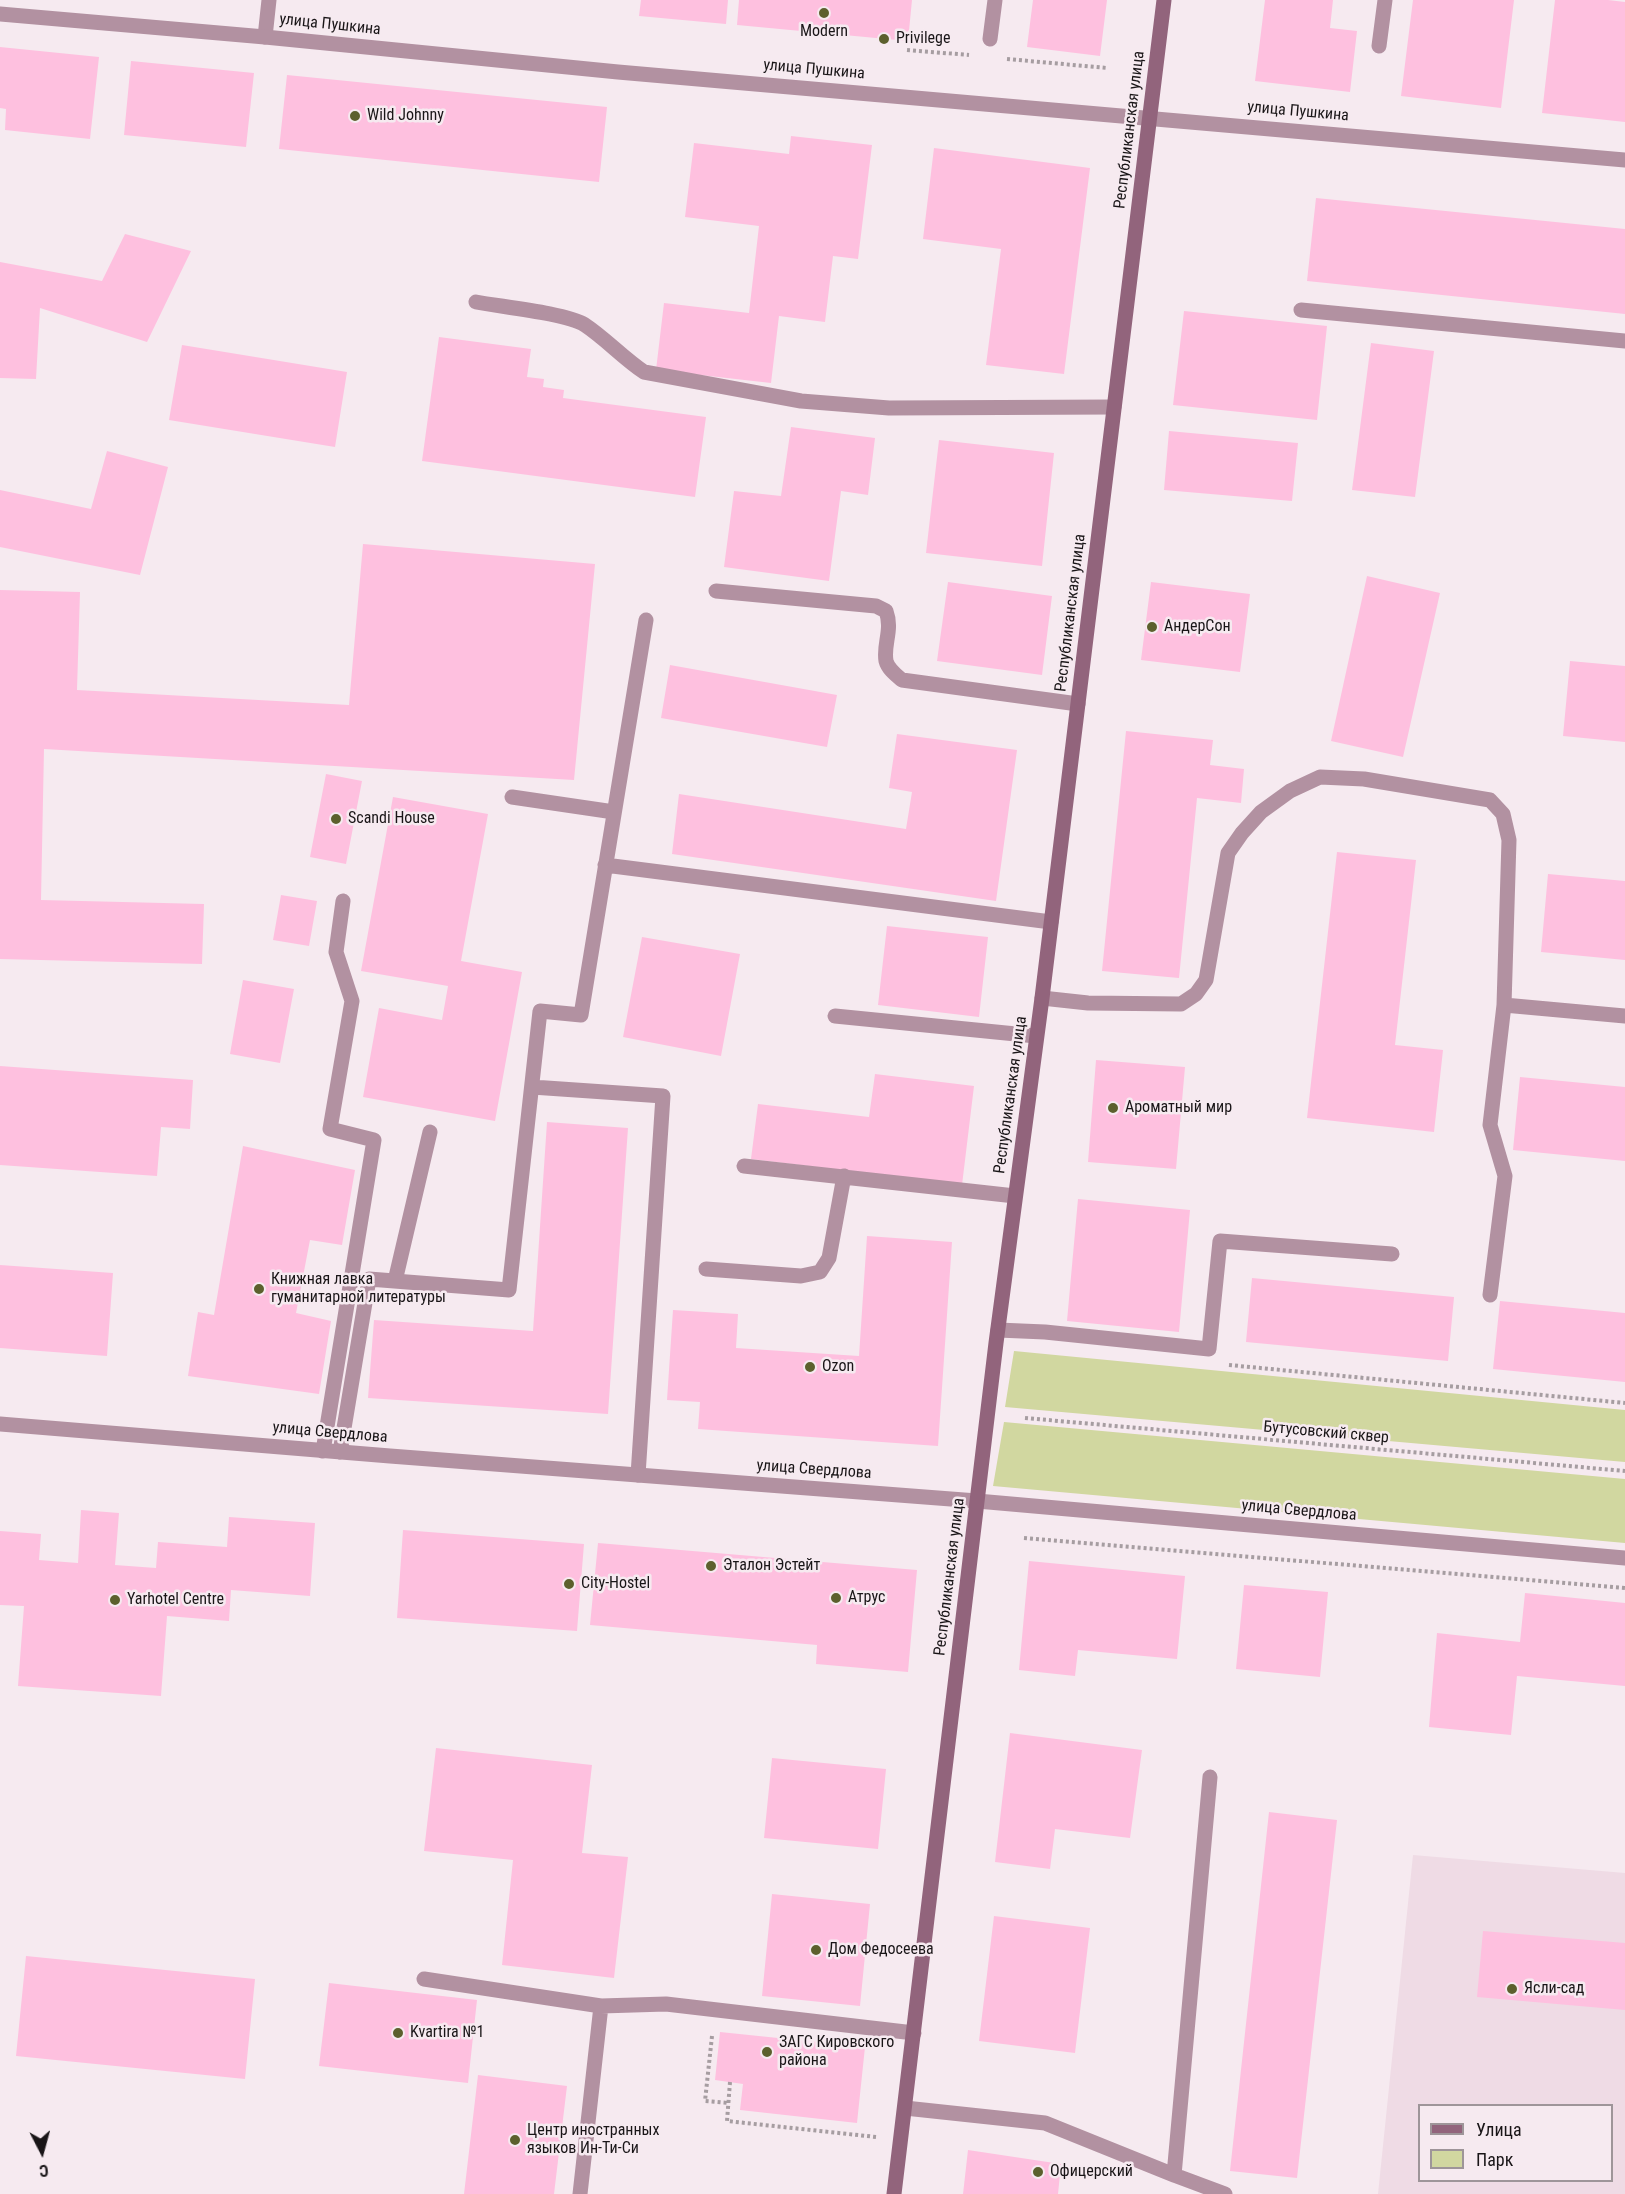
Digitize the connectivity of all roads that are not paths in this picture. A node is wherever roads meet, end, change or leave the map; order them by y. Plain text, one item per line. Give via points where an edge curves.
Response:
1 (269, 0) edge
2 (995, 0) edge
3 (1164, 0) edge
4 (1385, 0) edge
5 (0, 14) edge
6 (265, 37) junction
7 (990, 39) dead end
8 (1379, 45) dead end
9 (1151, 118) junction
10 (1625, 160) edge
11 (476, 302) dead end
12 (1301, 310) dead end
13 (1625, 341) edge
14 (1114, 406) junction
15 (716, 591) dead end
16 (646, 620) dead end
17 (1078, 704) junction
18 (512, 797) dead end
19 (614, 812) junction
20 (605, 865) junction
21 (343, 901) dead end
22 (1051, 922) junction
23 (1042, 998) junction
24 (1504, 1005) junction
25 (835, 1016) dead end
26 (1625, 1016) edge
27 (1036, 1036) junction
28 (532, 1088) junction
29 (430, 1132) dead end
30 (744, 1166) dead end
31 (844, 1176) junction
32 (1015, 1196) junction
33 (1392, 1254) dead end
34 (706, 1269) dead end
35 (395, 1281) junction
36 (1490, 1295) dead end
37 (998, 1330) junction
38 (0, 1424) edge
39 (323, 1451) junction
40 (340, 1452) junction
41 (638, 1475) junction
42 (977, 1500) junction
43 (1625, 1558) edge
44 (1210, 1777) dead end
45 (424, 1979) dead end
46 (601, 2006) junction
47 (914, 2033) junction
48 (905, 2108) junction
49 (1174, 2175) junction
50 (580, 2194) edge
51 (894, 2194) edge
52 (1225, 2194) edge

1 - 6 street
2 - 7 street
3 - 9 main road, Республиканская улица
4 - 8 street
5 - 6 street, улица Пушкина
6 - 9 street, улица Пушкина
9 - 10 street, улица Пушкина
9 - 14 main road, Республиканская улица
11 - 14 street via 584,324 644,372 801,401 889,408
12 - 13 street
14 - 17 main road, Республиканская улица
15 - 17 street via 876,606 886,611 889,621 886,661 902,680
16 - 19 street
17 - 22 main road, Республиканская улица
18 - 19 street
19 - 20 street
20 - 22 street
20 - 28 street via 581,1015 540,1011
21 - 39 street via 336,952 352,1002 330,1129 375,1140
22 - 23 main road, Республиканская улица
23 - 24 street via 1088,1003 1181,1004 1196,994 1206,980 1228,853 1261,812 1290,790 1320,777 1364,779 1490,800 1503,814 1509,840
23 - 27 main road, Республиканская улица
24 - 26 street
24 - 36 street via 1491,1125 1505,1176
25 - 27 street
27 - 32 main road, Республиканская улица
28 - 35 street via 509,1290
28 - 41 street via 663,1096
29 - 35 street
30 - 31 street
31 - 32 street
31 - 34 street via 829,1258 820,1272 801,1276
32 - 37 main road, Республиканская улица
33 - 37 street via 1220,1241 1209,1349
35 - 40 street via 369,1279
37 - 42 main road, Республиканская улица
38 - 39 street, улица Свердлова
39 - 40 street, улица Свердлова
40 - 41 street, улица Свердлова
41 - 42 street, улица Свердлова
42 - 43 street, улица Свердлова
42 - 47 main road, Республиканская улица
44 - 49 street
45 - 46 street
46 - 47 street via 666,2004
46 - 50 street
47 - 48 main road, Республиканская улица
48 - 49 street via 1045,2123
48 - 51 main road, Республиканская улица
49 - 52 street

